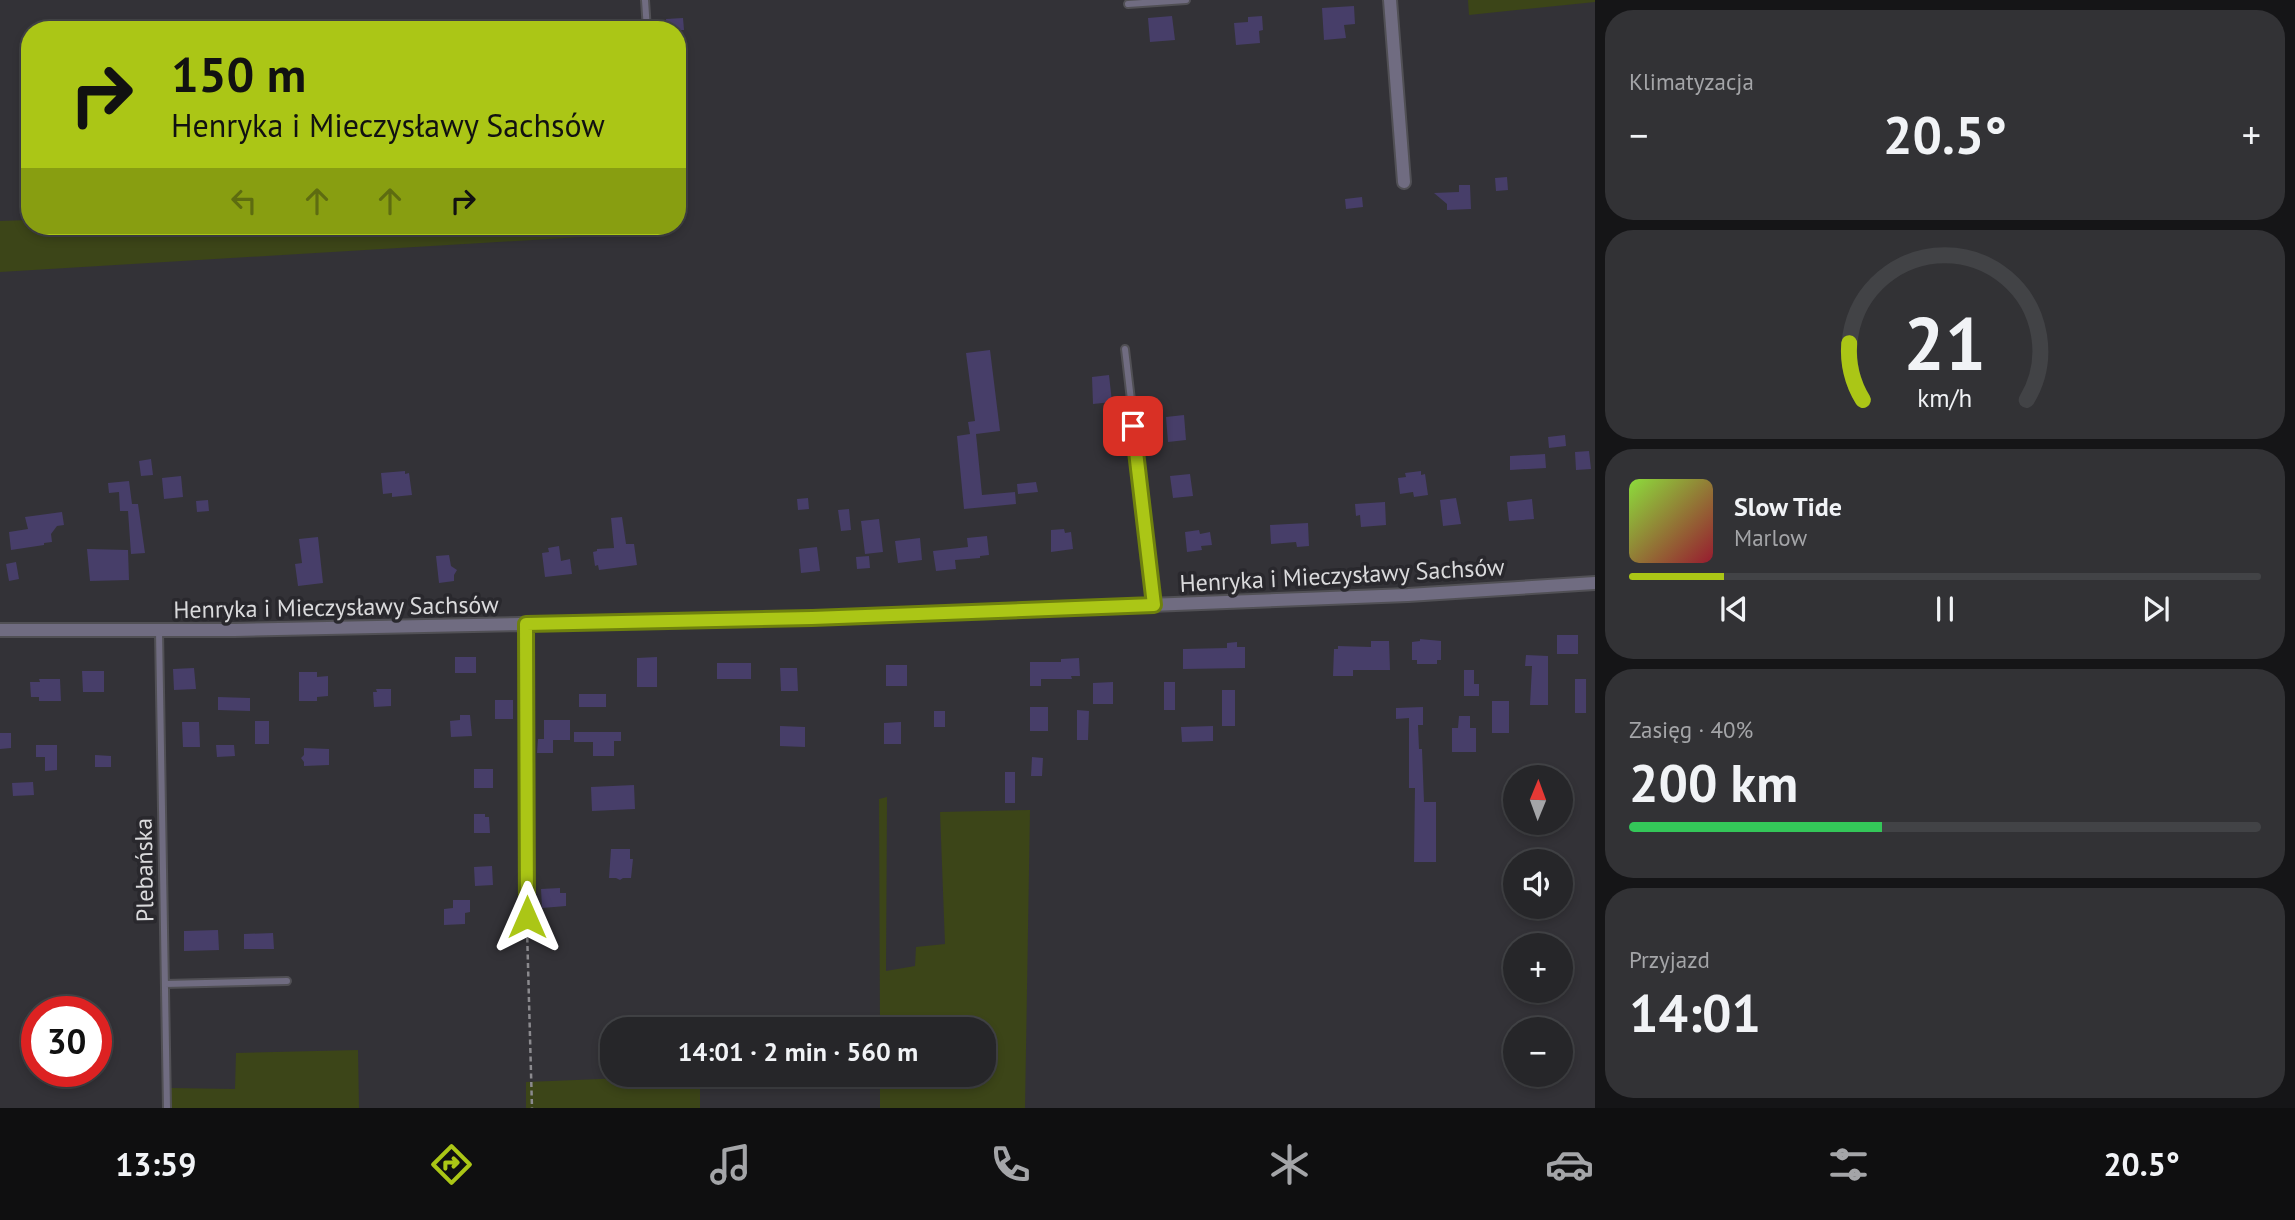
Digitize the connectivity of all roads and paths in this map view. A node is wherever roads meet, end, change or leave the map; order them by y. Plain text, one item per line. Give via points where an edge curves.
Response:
1 (645, 0) edge
2 (1185, 0) edge
3 (1390, 0) edge
4 (1128, 4) dead end
5 (646, 21) edge
6 (1404, 182) dead end
7 (1125, 349) dead end
8 (1595, 583) edge
9 (1154, 605) junction
10 (526, 624) junction
11 (0, 630) edge
12 (159, 631) junction
13 (527, 917) joint
14 (287, 981) dead end
15 (165, 984) junction
16 (167, 1108) edge
17 (532, 1108) edge

1 - 5 lane
2 - 4 lane
3 - 6 street
7 - 9 lane
8 - 9 street, Henryka i Mieczysławy Sachsów
9 - 10 street, Henryka i Mieczysławy Sachsów
10 - 12 street, Henryka i Mieczysławy Sachsów
10 - 13 street
11 - 12 street, Henryka i Mieczysławy Sachsów
12 - 15 lane, Plebańska
13 - 17 path
14 - 15 lane
15 - 16 lane, Plebańska

